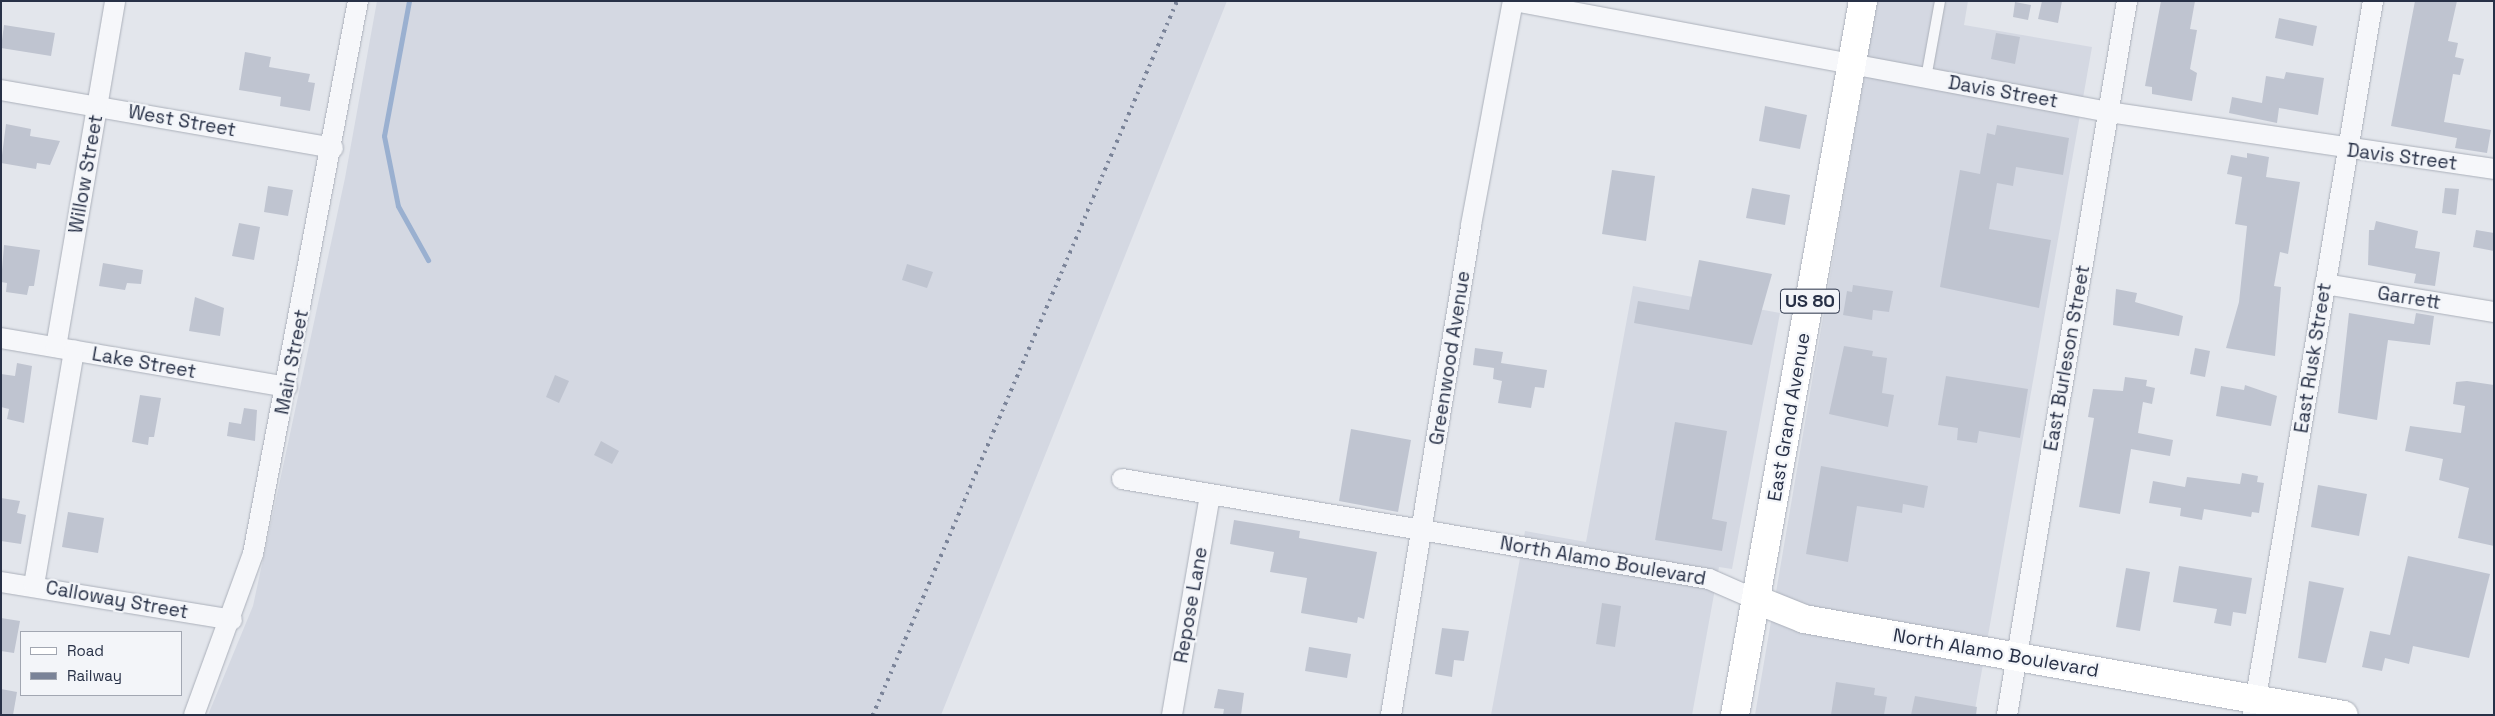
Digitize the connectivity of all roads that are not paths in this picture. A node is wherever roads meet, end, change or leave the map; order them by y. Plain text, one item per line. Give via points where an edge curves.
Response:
1 (115, 1) edge
2 (358, 1) edge
3 (1514, 1) edge
4 (1863, 1) edge
5 (1940, 1) edge
6 (2127, 1) edge
7 (2372, 1) edge
8 (1852, 64) junction
9 (1926, 78) junction
10 (1, 90) edge
11 (97, 106) junction
12 (2109, 112) junction
13 (333, 148) junction
14 (2348, 151) junction
15 (2494, 169) edge
16 (2325, 284) junction
17 (2494, 312) edge
18 (1, 338) edge
19 (65, 349) junction
20 (287, 387) junction
21 (1122, 479) dead end
22 (1210, 495) junction
23 (1421, 529) junction
24 (1, 582) edge
25 (34, 586) junction
26 (1757, 600) junction
27 (232, 620) junction
28 (2017, 656) junction
29 (2254, 707) edge
30 (194, 715) edge
31 (1172, 715) edge
32 (1391, 715) edge
33 (1736, 715) edge
34 (2007, 715) edge
35 (2344, 715) edge

1 - 11 street, Willow Street
2 - 13 street, Main Street
3 - 8 street, Davis Street
3 - 23 street, Greenwood Avenue
4 - 8 main road, East Grand Avenue / US 80
5 - 9 lane
6 - 12 street, East Burleson Street
7 - 14 street, East Rusk Street
8 - 9 street, Davis Street
8 - 26 main road, East Grand Avenue / US 80
9 - 12 street, Davis Street
10 - 11 street, West Street
11 - 13 street, West Street
11 - 19 street, Willow Street
12 - 14 street, Davis Street
12 - 28 street, East Burleson Street
13 - 20 street, Main Street
14 - 15 street, Davis Street via 2375,150
14 - 16 street, East Rusk Street
16 - 17 street, Garrett
16 - 29 street, East Rusk Street
18 - 19 street, Lake Street
19 - 20 street, Lake Street
19 - 25 street, Willow Street
20 - 27 street, Main Street via 253,554
21 - 22 street, North Alamo Boulevard
22 - 23 street, North Alamo Boulevard
22 - 31 street, Repose Lane
23 - 26 street, North Alamo Boulevard via 1709,579
23 - 32 street, Greenwood Avenue
24 - 25 street, Calloway Street
25 - 27 street, Calloway Street
26 - 28 main road, North Alamo Boulevard via 1804,619
26 - 33 main road, East Grand Avenue / US 80
27 - 30 street, Main Street
28 - 29 main road, North Alamo Boulevard
28 - 34 street, East Burleson Street
29 - 35 main road, North Alamo Boulevard

